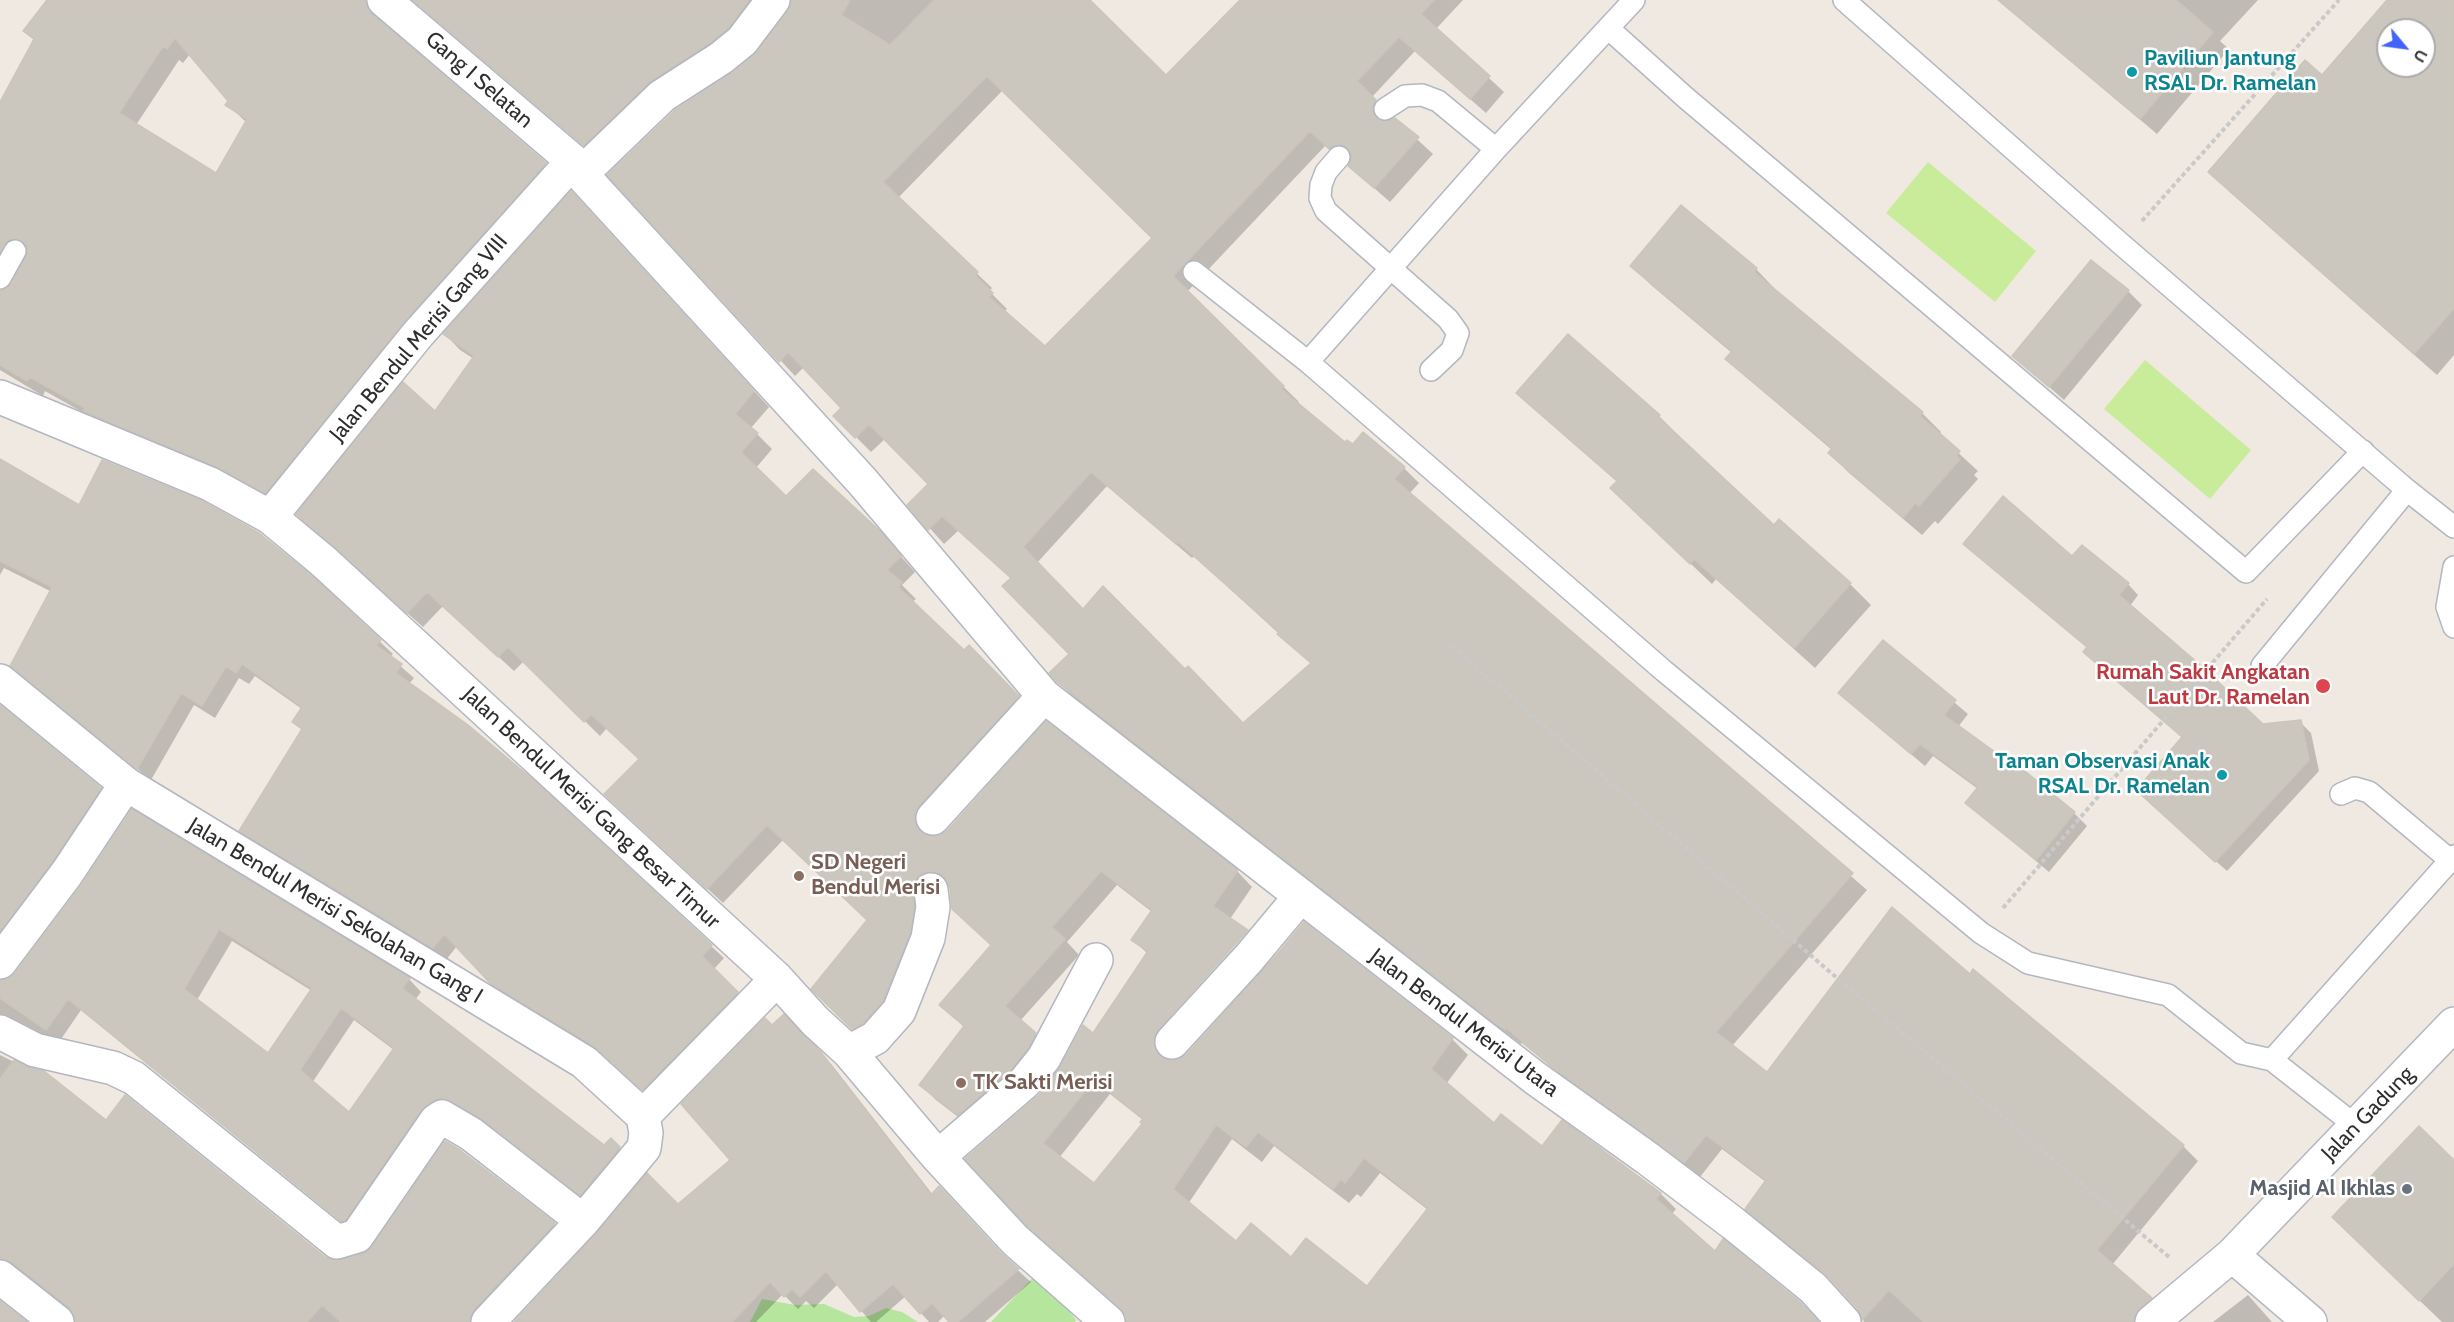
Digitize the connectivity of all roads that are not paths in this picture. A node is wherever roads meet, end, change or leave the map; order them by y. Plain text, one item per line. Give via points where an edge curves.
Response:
1 (384, 0) edge
2 (773, 0) edge
3 (1634, 0) edge
4 (1844, 0) edge
5 (1609, 29) junction
6 (1385, 109) dead end
7 (1496, 149) junction
8 (1339, 157) dead end
9 (577, 168) junction
10 (15, 251) dead end
11 (1390, 267) junction
12 (1194, 272) dead end
13 (0, 278) edge
14 (1308, 362) junction
15 (1431, 370) dead end
16 (0, 397) edge
17 (2363, 452) junction
18 (2407, 490) junction
19 (270, 517) junction
20 (2454, 527) edge
21 (2454, 567) edge
22 (2454, 627) edge
23 (2262, 666) dead end
24 (3, 689) edge
25 (1044, 696) junction
26 (126, 784) junction
27 (2341, 795) dead end
28 (933, 818) dead end
29 (2452, 858) edge
30 (931, 890) dead end
31 (1300, 897) junction
32 (1096, 960) dead end
33 (0, 962) edge
34 (777, 979) junction
35 (2454, 1024) edge
36 (0, 1032) edge
37 (1172, 1042) dead end
38 (849, 1052) junction
39 (2272, 1060) junction
40 (644, 1116) junction
41 (2356, 1126) junction
42 (938, 1157) junction
43 (583, 1221) junction
44 (2232, 1255) junction
45 (0, 1277) edge
46 (57, 1322) edge
47 (488, 1322) edge
48 (1108, 1322) edge
49 (1844, 1322) edge
50 (2152, 1322) edge
51 (2310, 1322) edge

1 - 9 street, Gang I Selatan
2 - 9 street, Jalan Bendul Merisi Gang VIII via 742,41 662,96
3 - 5 lane
4 - 17 lane
5 - 7 lane
5 - 17 lane via 2246,572
6 - 7 lane via 1405,96 1422,95 1438,101
7 - 11 lane
8 - 11 lane via 1321,185 1320,198 1326,211
9 - 19 street, Jalan Bendul Merisi Gang VIII via 418,334
9 - 25 street, Gang I Selatan via 862,481
10 - 13 lane
11 - 14 lane
11 - 15 lane via 1448,319 1458,333 1452,350
12 - 14 lane
14 - 39 lane via 1664,671 1981,933 2028,963 2168,995 2241,1053
16 - 19 street, Jalan Bendul Merisi Gang Besar Timur via 210,484
17 - 18 lane
18 - 20 lane
18 - 23 lane
19 - 34 street, Jalan Bendul Merisi Gang Besar Timur via 323,561
21 - 22 lane via 2447,607
24 - 26 street, Jalan Bendul Merisi Sekolahan Gang I
25 - 28 street
25 - 31 street, Jalan Bendul Merisi Utara
26 - 33 street via 67,873
26 - 40 street, Jalan Bendul Merisi Sekolahan Gang I via 584,1062
27 - 29 lane via 2355,788 2369,792
29 - 39 lane
30 - 38 street via 933,907 928,938 899,1011 874,1038
31 - 37 street
31 - 49 street, Jalan Bendul Merisi Utara via 1535,1078 1734,1224 1814,1288
32 - 42 street via 1044,1059 1023,1083
34 - 38 street, Jalan Bendul Merisi Gang Besar Timur
34 - 40 street
35 - 41 street, Jalan Gadung
36 - 43 street via 35,1050 113,1068 134,1078 337,1242 357,1236 442,1117 471,1134
38 - 42 street, Jalan Bendul Merisi Gang Besar Timur
39 - 41 lane
40 - 43 street via 646,1133 641,1151
41 - 44 street, Jalan Gadung
42 - 48 street, Jalan Bendul Merisi Gang Besar Timur via 1015,1240
43 - 47 street
44 - 50 street, Jalan Gadung
44 - 51 street
45 - 46 street

